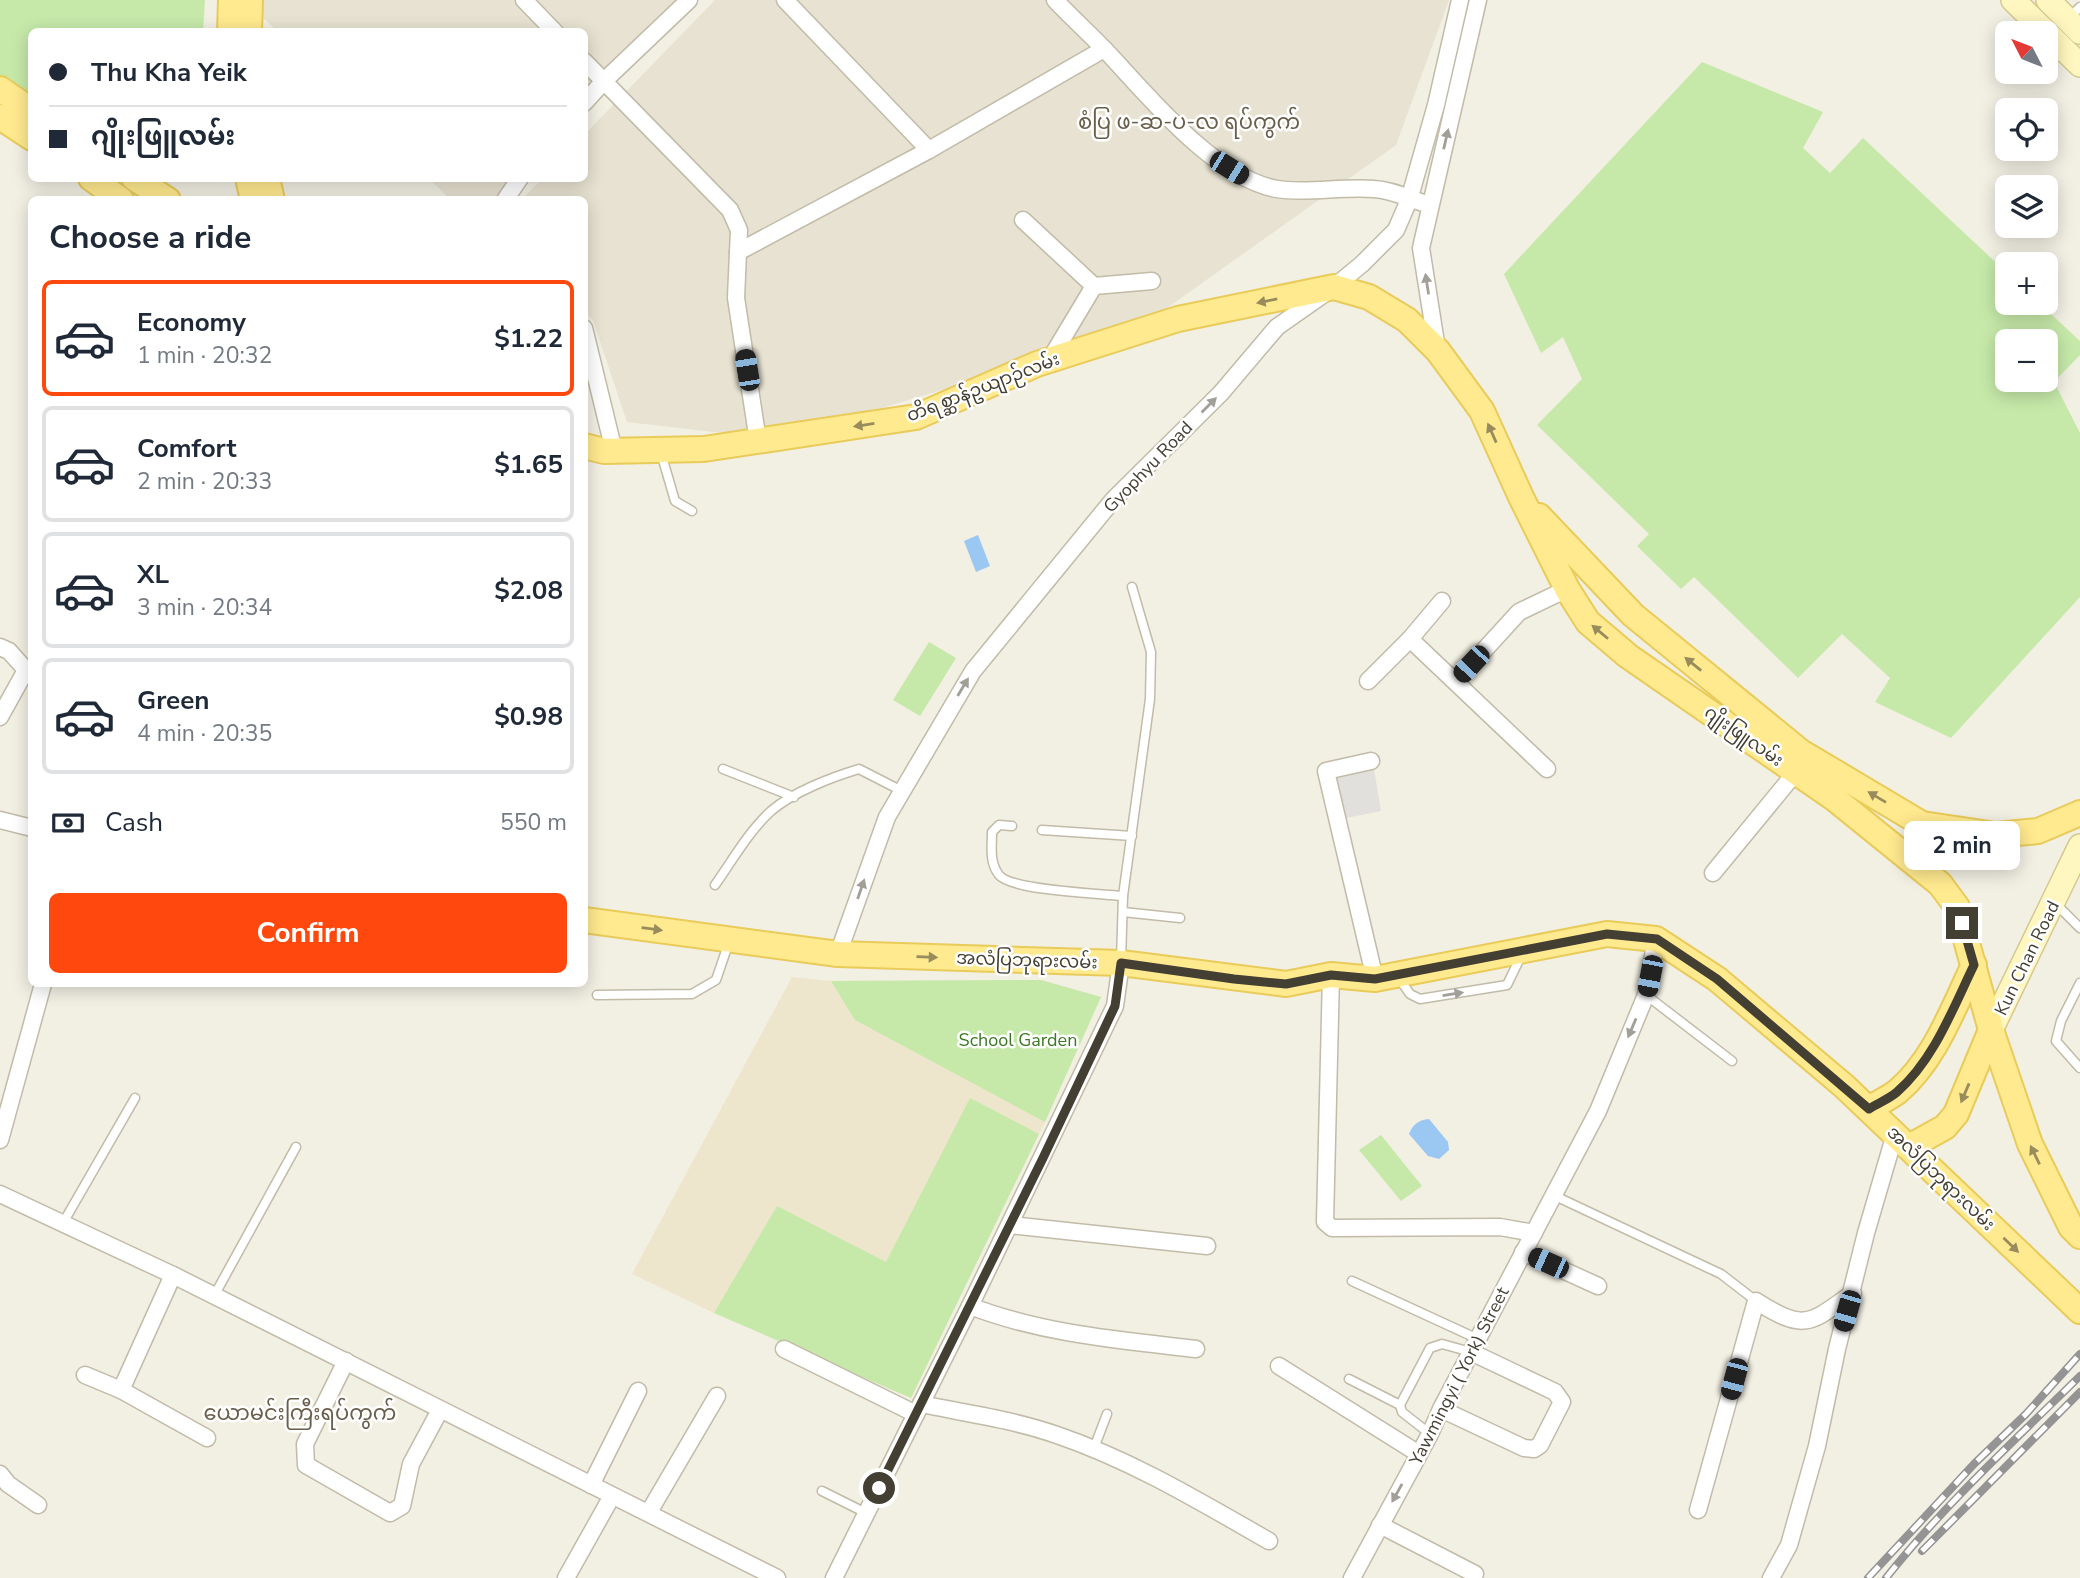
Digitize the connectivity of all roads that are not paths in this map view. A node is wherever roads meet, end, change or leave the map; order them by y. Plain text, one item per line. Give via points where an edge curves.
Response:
1 (230, 0) edge
2 (250, 0) edge
3 (524, 0) edge
4 (689, 0) edge
5 (785, 0) edge
6 (1055, 0) edge
7 (1460, 0) edge
8 (1478, 0) edge
9 (2012, 0) edge
10 (2048, 0) edge
11 (2076, 20) edge
12 (230, 28) edge
13 (249, 28) edge
14 (551, 28) edge
15 (1104, 49) junction
16 (2072, 58) edge
17 (588, 65) edge
18 (2080, 73) edge
19 (604, 81) junction
20 (0, 89) edge
21 (588, 99) edge
22 (28, 108) edge
23 (0, 117) edge
24 (28, 135) edge
25 (929, 150) junction
26 (96, 182) edge
27 (140, 182) edge
28 (253, 182) edge
29 (267, 194) edge
30 (116, 196) edge
31 (162, 196) edge
32 (1409, 200) junction
33 (1430, 205) junction
34 (1023, 220) dead end
35 (738, 252) junction
36 (1152, 281) dead end
37 (1094, 286) junction
38 (1334, 287) junction
39 (588, 344) edge
40 (1438, 351) junction
41 (1049, 361) junction
42 (758, 441) junction
43 (588, 447) edge
44 (660, 450) junction
45 (614, 451) junction
46 (1521, 497) junction
47 (692, 511) dead end
48 (1132, 587) dead end
49 (1567, 589) junction
50 (1443, 601) dead end
51 (1409, 639) junction
52 (0, 647) edge
53 (1368, 681) dead end
54 (1455, 681) junction
55 (0, 717) edge
56 (1371, 761) dead end
57 (723, 769) dead end
58 (1547, 769) dead end
59 (1796, 772) junction
60 (902, 791) junction
61 (794, 797) junction
62 (2080, 813) edge
63 (0, 820) edge
64 (1012, 826) dead end
65 (28, 827) edge
66 (1042, 830) dead end
67 (1132, 835) junction
68 (2080, 846) edge
69 (1713, 873) dead end
70 (715, 885) dead end
71 (1123, 896) junction
72 (2055, 902) junction
73 (1123, 912) junction
74 (1180, 918) dead end
75 (588, 921) edge
76 (2080, 928) edge
77 (1657, 939) junction
78 (730, 940) junction
79 (838, 954) junction
80 (1121, 963) junction
81 (1974, 965) junction
82 (1331, 975) junction
83 (1386, 977) junction
84 (2080, 983) edge
85 (42, 987) edge
86 (597, 995) dead end
87 (1646, 995) junction
88 (1992, 1030) junction
89 (1732, 1061) dead end
90 (2080, 1068) edge
91 (135, 1098) dead end
92 (1869, 1109) junction
93 (0, 1140) edge
94 (1902, 1141) junction
95 (296, 1147) dead end
96 (0, 1194) edge
97 (1553, 1195) junction
98 (62, 1223) junction
99 (1010, 1225) junction
100 (1534, 1233) junction
101 (2080, 1236) edge
102 (1206, 1246) dead end
103 (1523, 1252) junction
104 (173, 1275) junction
105 (1352, 1281) dead end
106 (1598, 1286) dead end
107 (1853, 1293) junction
108 (214, 1296) junction
109 (1756, 1301) junction
110 (970, 1306) junction
111 (2080, 1311) edge
112 (1474, 1345) junction
113 (784, 1349) dead end
114 (1196, 1349) dead end
115 (346, 1361) junction
116 (1279, 1366) dead end
117 (85, 1375) dead end
118 (1349, 1379) dead end
119 (121, 1391) junction
120 (638, 1391) dead end
121 (717, 1396) dead end
122 (1399, 1405) junction
123 (918, 1409) junction
124 (1441, 1409) junction
125 (440, 1410) junction
126 (1107, 1414) dead end
127 (1430, 1434) junction
128 (207, 1438) dead end
129 (1094, 1448) junction
130 (1419, 1454) junction
131 (0, 1474) edge
132 (590, 1485) junction
133 (822, 1491) dead end
134 (612, 1496) junction
135 (38, 1505) dead end
136 (1698, 1510) dead end
137 (649, 1512) junction
138 (867, 1513) junction
139 (1380, 1525) junction
140 (1269, 1541) dead end
141 (1475, 1574) dead end
142 (566, 1578) edge
143 (777, 1578) edge
144 (834, 1578) edge
145 (1352, 1578) edge
146 (1771, 1578) edge

1 - 12 main road
2 - 13 main road
3 - 14 street
4 - 19 street
5 - 25 street
6 - 15 street
7 - 32 street, Gyophyu Road
33 -> 8 street
9 - 16 main road
10 - 11 main road
15 - 25 street
15 - 32 street via 1211,157 1247,179 1278,189 1373,188
16 - 18 main road
17 - 19 street
19 - 21 street
19 - 35 street via 730,211 738,230
20 - 22 main road
23 - 24 main road
25 - 35 street
26 - 30 main road
27 - 31 main road
28 - 29 main road
32 - 33 street
32 - 38 street, Gyophyu Road via 1396,230
40 -> 33 street via 1421,248
34 - 37 street
35 - 42 street via 736,298
36 - 37 street
37 - 41 street
38 - 40 main road, ဂျိုးဖြူလမ်း via 1368,297 1407,320
38 -> 41 main road, တိရစ္ဆာန်ဥယျာဉ်လမ်း via 1178,319
60 -> 38 street, Gyophyu Road via 972,671 1114,500 1221,393 1277,327
39 - 45 street
46 -> 40 main road, ဂျိုးဖြူလမ်း via 1482,411
41 -> 42 main road, တိရစ္ဆာန်ဥယျာဉ်လမ်း via 916,416
42 - 44 main road, တိရစ္ဆာန်ဥယျာဉ်လမ်း
43 - 45 main road, တိရစ္ဆာန်ဥယျာဉ်လမ်း
44 - 45 main road, တိရစ္ဆာန်ဥယျာဉ်လမ်း
44 - 47 lane via 675,501
46 - 49 main road, ဂျိုးဖြူလမ်း
62 -> 46 main road via 2038,831 1996,835 1922,824 1801,752 1675,650 1633,615
48 - 67 lane via 1151,652 1150,699
49 - 54 street via 1519,612
59 -> 49 main road, ဂျိုးဖြူလမ်း via 1628,656 1588,622
50 - 51 street
51 - 53 street
51 - 54 street
52 - 55 street via 26,670
54 - 58 street
56 - 83 street via 1326,771
57 - 61 lane
59 - 69 street
59 - 81 main road, ဂျိုးဖြူလမ်း via 1940,884 1957,908
60 - 61 lane via 859,769
79 -> 60 street, Gyophyu Road via 887,817
61 - 70 lane via 771,811
63 - 65 street
64 - 71 lane via 999,824 992,832 992,863 1000,878 1018,885
66 - 67 lane
67 - 71 lane
68 - 72 main road, Kun Chan Road
71 - 73 lane
72 - 76 lane
72 - 88 main road, Kun Chan Road
73 - 74 lane
73 - 80 lane
75 -> 78 main road, အလံပြဘုရားလမ်း
83 -> 77 main road, အလံပြဘုရားလမ်း via 1607,934
77 - 87 street, Yawmingyi ( York) Street
77 - 92 main road, အလံပြဘုရားလမ်း via 1717,979
78 - 79 main road, အလံပြဘုရားလမ်း
78 - 86 lane via 716,980 692,994
79 -> 80 main road, အလံပြဘုရားလမ်း
80 - 82 main road, အလံပြဘုရားလမ်း via 1286,984
80 - 99 street via 1115,1006
81 - 88 main road, ဂျိုးဖြူလမ်း
81 - 92 main road via 1913,1076
82 - 83 main road, အလံပြဘုရားလမ်း
82 - 100 street via 1325,1222 1329,1226 1500,1227
84 - 90 lane via 2056,1041
85 - 93 street
87 - 89 lane
87 -> 97 street, Yawmingyi ( York) Street via 1598,1111
88 -> 94 main road via 1956,1114 1945,1127
101 -> 88 main road, ဂျိုးဖြူလမ်း via 2071,1227 2030,1144
91 - 98 lane
92 - 94 main road, အလံပြဘုရားလမ်း
94 - 107 street via 1866,1233
94 -> 111 main road, အလံပြဘုရားလမ်း
95 - 108 lane
96 - 98 street
97 - 100 street, Yawmingyi ( York) Street
97 - 109 lane via 1721,1274
98 - 104 street
99 - 102 street
99 - 110 street
100 - 103 street, Yawmingyi ( York) Street
103 - 106 street
103 - 112 street, Yawmingyi ( York) Street
104 - 108 street
104 - 119 street
105 - 112 lane
107 - 109 street via 1814,1320 1795,1321
107 - 146 street via 1789,1545
108 - 115 street
109 - 136 street
110 - 114 street via 1007,1320 1072,1334
110 - 123 street
112 - 122 lane via 1430,1348
112 - 124 street, Yawmingyi ( York) Street
112 - 124 street via 1559,1397 1562,1402 1540,1445 1524,1448
113 - 123 street
115 - 125 street
115 - 125 street via 305,1444 306,1465 390,1513 402,1506 411,1464
116 - 130 street
117 - 119 street
118 - 122 lane
119 - 128 street
120 - 132 street
121 - 137 street
122 - 127 lane
123 - 129 street via 1044,1430
123 - 138 street
124 - 127 street, Yawmingyi ( York) Street
125 - 132 street
126 - 129 lane
127 - 130 street, Yawmingyi ( York) Street
129 - 140 street via 1135,1465
130 -> 139 street, Yawmingyi ( York) Street
131 - 135 street
132 - 134 street
133 - 138 lane
134 - 137 street
134 - 142 street
137 - 143 street
138 - 144 street
139 - 141 street
139 - 145 street, Yawmingyi ( York) Street

